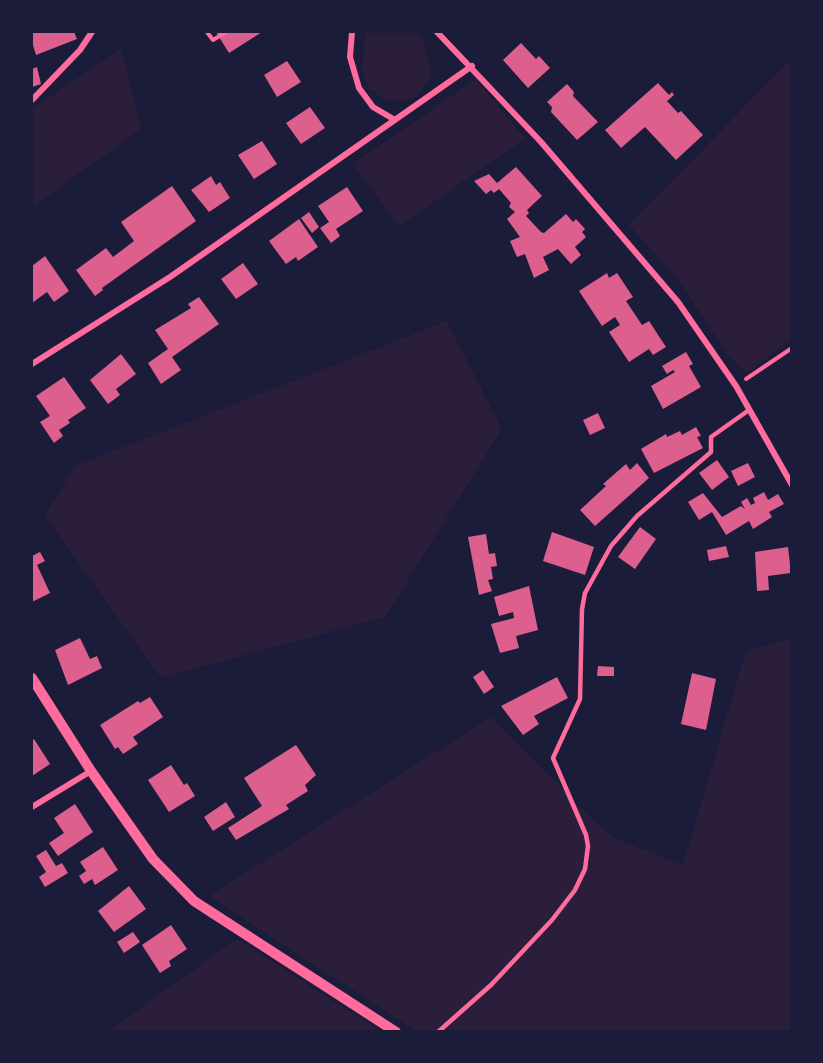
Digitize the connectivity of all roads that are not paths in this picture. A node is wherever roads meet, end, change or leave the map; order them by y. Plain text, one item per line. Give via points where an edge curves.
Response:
1 (92, 32) edge
2 (352, 32) edge
3 (437, 32) edge
4 (472, 66) junction
5 (32, 100) edge
6 (395, 120) junction
7 (32, 364) edge
8 (749, 410) junction
9 (792, 485) edge
10 (32, 678) edge
11 (91, 771) junction
12 (32, 807) edge
13 (396, 1032) edge
14 (438, 1032) edge

1 - 5 street
2 - 6 street via 350,57 359,88 373,107
3 - 4 street
4 - 6 street
4 - 8 street via 659,278
6 - 7 street via 170,277
8 - 9 street
8 - 14 lane via 711,437 711,452 637,516 611,546 585,593 580,699 553,758 586,835 585,869 575,890 552,920 491,985
10 - 11 street
11 - 12 street
11 - 13 street via 153,859 194,901

